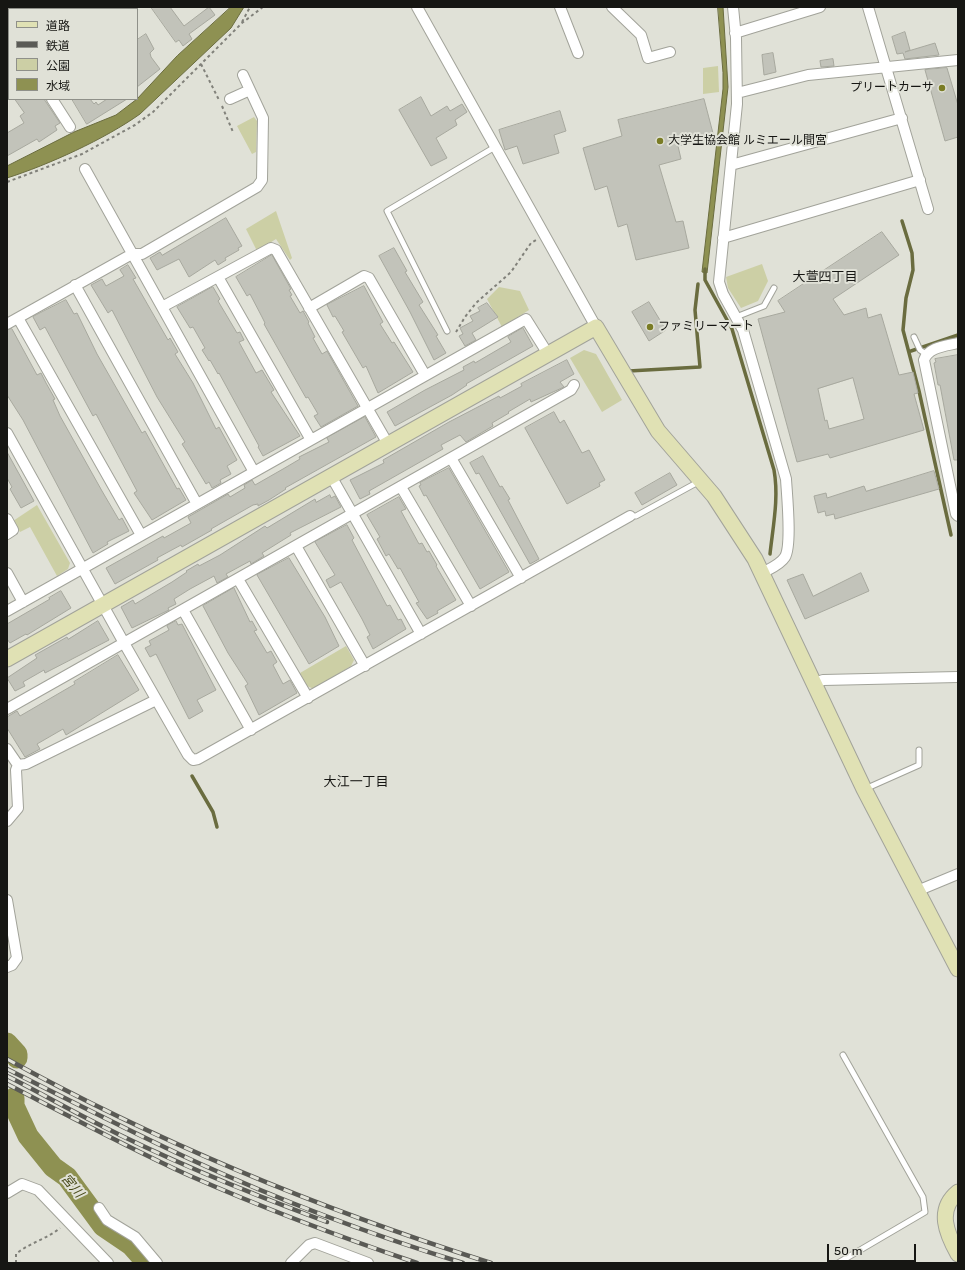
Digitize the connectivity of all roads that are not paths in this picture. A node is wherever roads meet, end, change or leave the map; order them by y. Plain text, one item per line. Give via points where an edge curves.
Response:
1 (417, 7) edge
2 (560, 7) edge
3 (612, 7) edge
4 (733, 7) edge
5 (820, 7) edge
6 (868, 7) edge
7 (735, 33) junction
8 (670, 52) dead end
9 (578, 54) dead end
10 (958, 60) edge
11 (887, 66) junction
12 (243, 75) dead end
13 (250, 90) junction
14 (737, 93) junction
15 (230, 99) dead end
16 (53, 100) edge
17 (902, 118) junction
18 (70, 127) dead end
19 (495, 147) junction
20 (731, 165) junction
21 (85, 169) dead end
22 (920, 180) junction
23 (928, 209) dead end
24 (723, 238) junction
25 (132, 254) junction
26 (218, 277) junction
27 (75, 285) junction
28 (774, 288) dead end
29 (162, 307) junction
30 (309, 308) junction
31 (736, 317) junction
32 (18, 318) junction
33 (7, 324) edge
34 (596, 327) junction
35 (447, 331) dead end
36 (914, 337) dead end
37 (958, 343) edge
38 (921, 350) junction
39 (548, 354) junction
40 (425, 375) junction
41 (574, 385) dead end
42 (368, 408) junction
43 (7, 433) edge
44 (311, 440) junction
45 (388, 444) junction
46 (451, 458) junction
47 (254, 472) junction
48 (331, 476) junction
49 (701, 480) junction
50 (401, 487) junction
51 (198, 504) junction
52 (352, 514) junction
53 (630, 516) joint
54 (958, 516) edge
55 (7, 520) edge
56 (7, 534) edge
57 (141, 536) junction
58 (296, 546) junction
59 (83, 569) junction
60 (7, 573) edge
61 (762, 573) junction
62 (521, 578) junction
63 (238, 579) junction
64 (23, 602) junction
65 (103, 605) junction
66 (471, 606) junction
67 (183, 610) junction
68 (7, 611) edge
69 (421, 634) junction
70 (124, 643) junction
71 (7, 659) edge
72 (365, 666) junction
73 (958, 677) edge
74 (813, 684) junction
75 (308, 698) junction
76 (156, 700) junction
77 (7, 709) edge
78 (251, 730) junction
79 (7, 749) edge
80 (919, 750) dead end
81 (18, 765) junction
82 (864, 789) junction
83 (7, 821) edge
84 (958, 874) edge
85 (917, 891) junction
86 (7, 900) edge
87 (8, 916) edge
88 (7, 967) edge
89 (958, 969) edge
90 (843, 1055) dead end
91 (958, 1192) edge
92 (7, 1193) edge
93 (99, 1208) dead end
94 (958, 1254) edge
95 (105, 1262) edge
96 (157, 1263) edge
97 (292, 1263) edge
98 (368, 1263) edge
99 (838, 1263) edge

1 - 19 street
2 - 9 street
3 - 8 street via 641,35 648,58
4 - 7 street
5 - 7 street
6 - 11 street
7 - 14 street
10 - 11 street
11 - 14 street via 808,75
11 - 17 street
12 - 13 street
13 - 15 street
13 - 25 street via 263,118 262,180 257,187 142,254
14 - 20 street
16 - 18 street
17 - 20 street
17 - 22 street
19 - 34 street
19 - 35 lane via 387,211
20 - 24 street
21 - 25 street
22 - 23 street
22 - 24 street
24 - 31 street via 719,282
25 - 27 street
25 - 29 street
26 - 29 street
26 - 30 street via 271,248 276,250
26 - 44 street
27 - 32 street
27 - 51 street
28 - 31 lane via 764,306
29 - 47 street
30 - 40 street via 364,276 369,278
30 - 42 street
31 - 61 street via 743,330 786,479 788,546 785,557 778,565
32 - 33 street
32 - 57 street
34 - 39 street
34 - 49 street via 658,431
36 - 38 lane
37 - 38 street via 932,350
38 - 54 street
39 - 40 street via 526,318
39 - 45 street
40 - 42 street
41 - 46 street via 572,390
42 - 44 street
42 - 45 street
43 - 59 street
44 - 47 street
45 - 48 street
46 - 50 street
46 - 62 street
47 - 51 street
48 - 52 street
48 - 65 street
49 - 53 lane via 636,516
49 - 61 street via 730,519
50 - 52 street
50 - 66 street
51 - 57 street
52 - 58 street
52 - 69 street
53 - 62 street
55 - 56 street via 13,530
57 - 59 street
58 - 63 street
58 - 72 street
59 - 64 street
59 - 65 street
60 - 64 street
61 - 74 street
62 - 66 street
63 - 67 street
63 - 75 street
64 - 68 street
65 - 70 street
65 - 71 street
66 - 69 street
67 - 70 street
67 - 78 street
69 - 72 street
70 - 76 street
70 - 77 street
72 - 75 street
73 - 74 street via 823,680
74 - 82 street
75 - 78 street
76 - 78 street via 193,760
76 - 81 street via 26,764
79 - 81 street
80 - 82 lane via 918,766
81 - 83 street via 18,808
82 - 85 street
84 - 85 street
85 - 89 street
86 - 87 street
87 - 88 street via 17,958
90 - 99 lane via 923,1197 925,1212
91 - 94 street via 948,1204 944,1215 946,1229
92 - 95 street via 22,1184 38,1190
93 - 96 street via 107,1220 135,1237
97 - 98 street via 309,1245 315,1243

